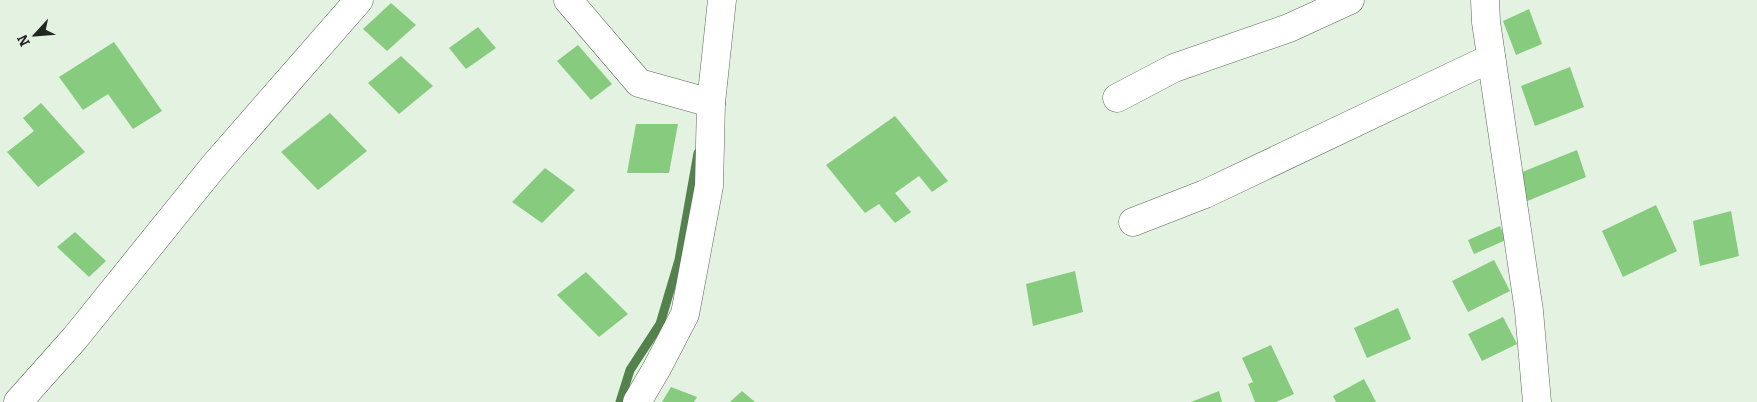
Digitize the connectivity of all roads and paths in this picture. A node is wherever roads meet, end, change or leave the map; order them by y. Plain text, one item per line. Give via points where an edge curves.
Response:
1 (359, 0) edge
2 (568, 0) edge
3 (722, 0) edge
4 (1350, 0) edge
5 (1485, 0) edge
6 (1491, 58) junction
7 (1117, 98) dead end
8 (711, 103) junction
9 (1133, 222) dead end
10 (18, 402) edge
11 (637, 402) edge
12 (1538, 402) edge

1 - 10 street via 213,167 75,338
2 - 8 street via 639,83
3 - 8 street
4 - 7 street via 1289,28 1174,68
5 - 6 street
6 - 9 street via 1205,194
6 - 12 street via 1529,311
8 - 11 street via 709,186 685,314

